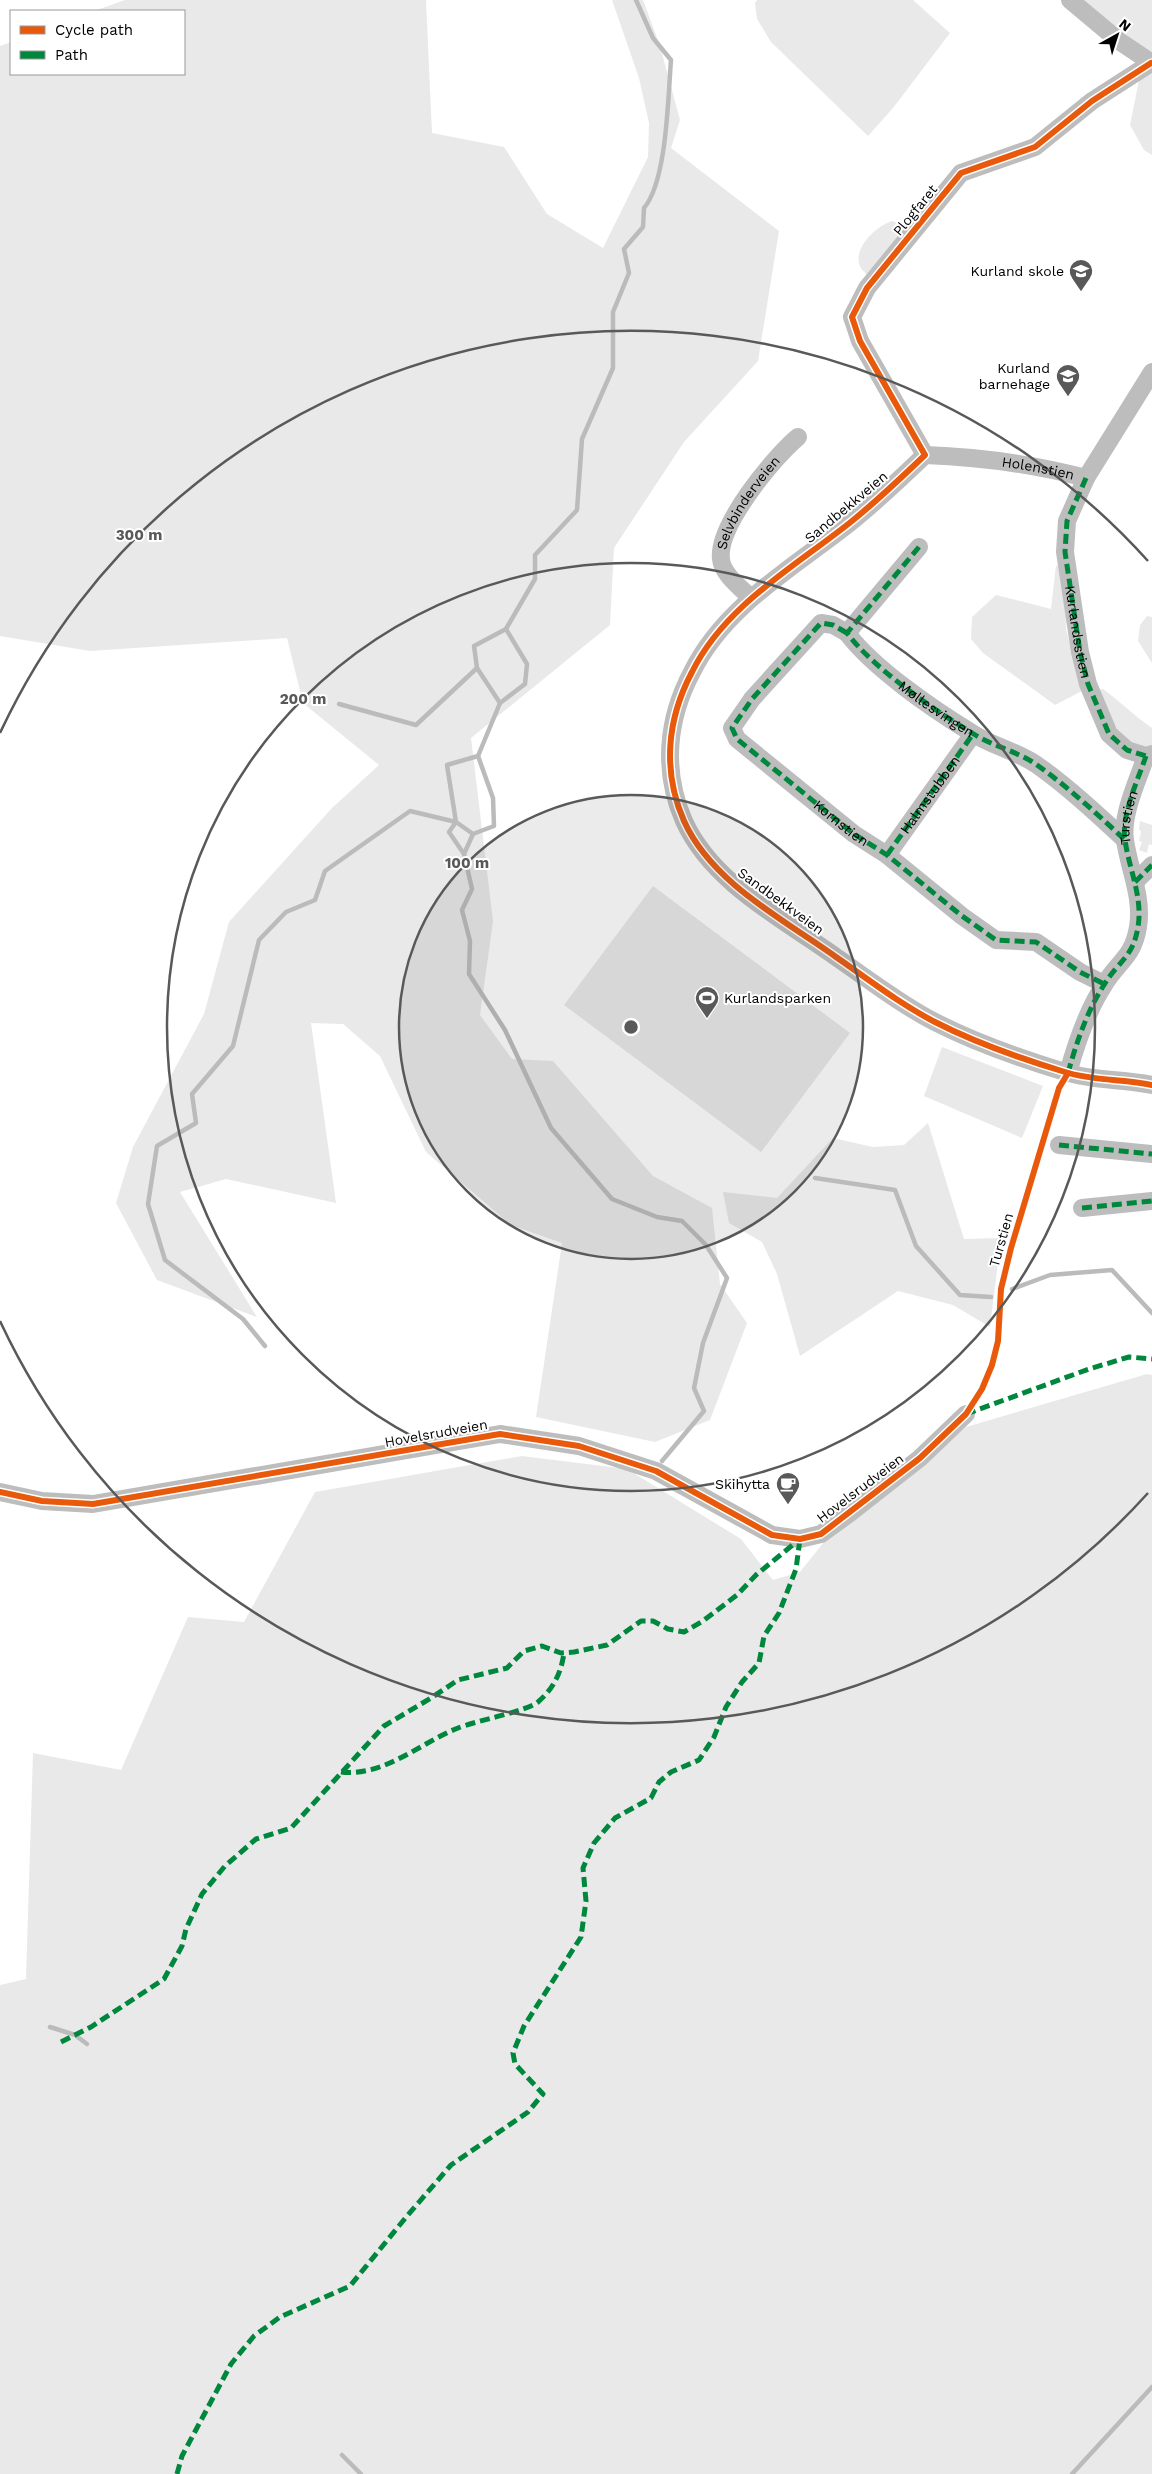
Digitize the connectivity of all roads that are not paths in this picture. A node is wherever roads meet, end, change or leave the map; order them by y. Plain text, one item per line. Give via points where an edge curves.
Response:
1 (1070, 0) edge
2 (1151, 63) edge
3 (1152, 372) edge
4 (798, 437) dead end
5 (925, 455) junction
6 (1086, 478) junction
7 (919, 547) dead end
8 (751, 598) junction
9 (847, 633) junction
10 (973, 734) junction
11 (1149, 755) edge
12 (1124, 838) junction
13 (886, 855) junction
14 (1152, 865) edge
15 (1135, 882) junction
16 (1104, 984) junction
17 (1068, 1073) junction
18 (1152, 1085) edge
19 (1059, 1145) dead end
20 (1152, 1154) edge
21 (1152, 1201) edge
22 (1082, 1208) dead end
23 (966, 1414) dead end
24 (0, 1492) edge

1 - 2 street
2 - 5 street, Plogfaret via 1092,101 1035,147 960,174 867,288 852,317 860,341
3 - 6 street, Holenstien
4 - 8 street, Selvbinderveien via 766,469 721,541 721,561 735,583
5 - 6 street, Holenstien via 975,458
5 - 8 street, Sandbekkveien via 853,520
6 - 11 street, Kurlandsstien via 1067,521 1065,552 1080,652 1088,684 1108,734 1127,750
7 - 9 street
8 - 17 street, Sandbekkveien via 717,635 692,670 669,736 670,773 684,821 708,858 739,888 897,1000 968,1038
9 - 10 street, Møllesvingen via 858,647 900,682
9 - 13 street, Kornstien via 821,623 752,699 732,728 737,739 779,775
10 - 12 street, Møllesvingen via 1036,764
10 - 13 street, Halmstubben
11 - 12 street, Turstien via 1129,802
12 - 15 street, Turstien
13 - 16 street, Kornstien via 996,940 1036,942
14 - 15 street
15 - 16 street, Turstien via 1138,926 1130,954
16 - 17 street, Turstien via 1076,1043
17 - 18 street, Sandbekkveien
19 - 20 street
21 - 22 street
23 - 24 street, Hovelsrudveien via 920,1458 850,1513 821,1534 800,1539 772,1535 656,1471 578,1446 500,1434 92,1504 42,1501

